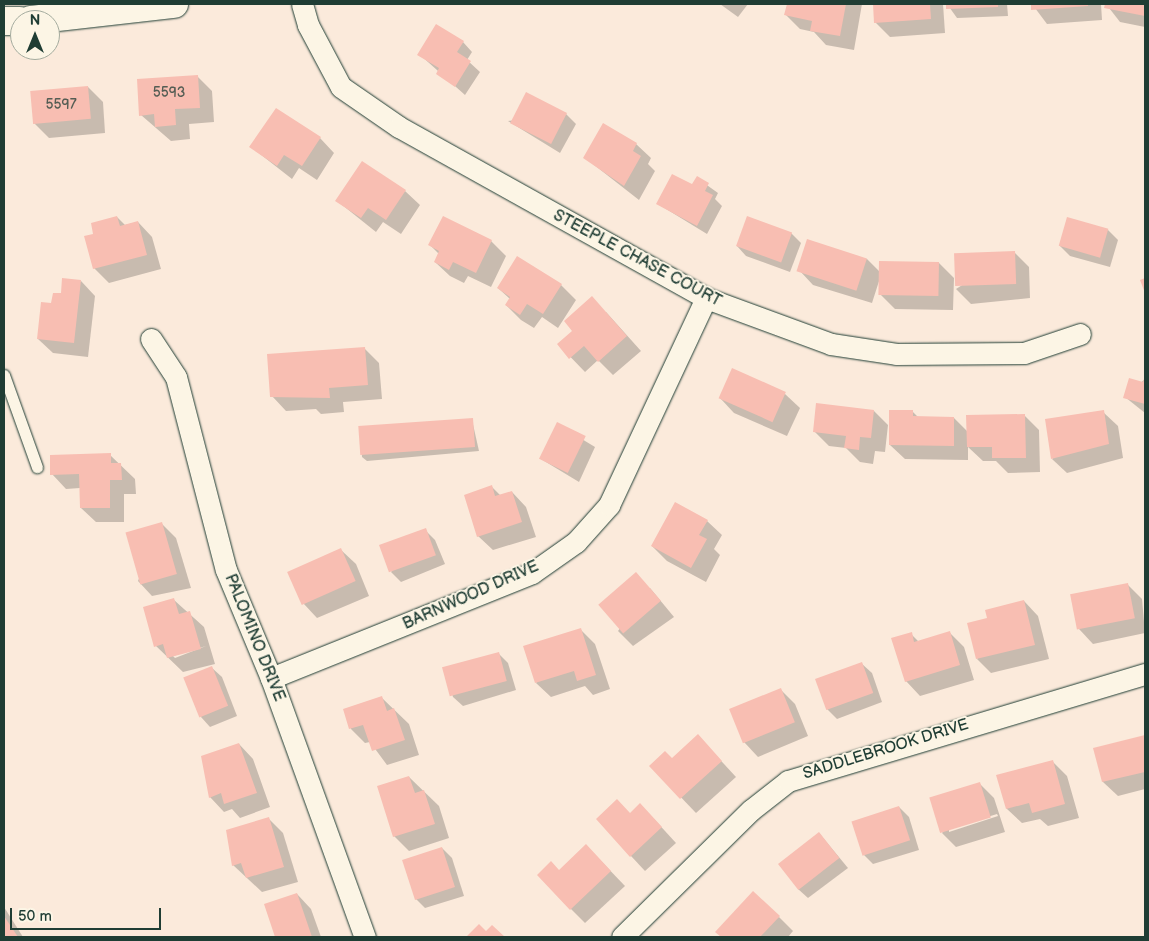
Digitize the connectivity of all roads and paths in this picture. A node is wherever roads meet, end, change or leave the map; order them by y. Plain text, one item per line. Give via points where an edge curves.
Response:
1 (174, 4) edge
2 (302, 4) edge
3 (60, 14) edge
4 (706, 298) junction
5 (1080, 334) dead end
6 (151, 339) dead end
7 (4, 375) edge
8 (37, 467) dead end
9 (1145, 674) edge
10 (271, 678) junction
11 (365, 937) edge
12 (622, 937) edge

1 - 3 street
2 - 4 street, STEEPLE CHASE COURT via 308,25 341,86 441,151
4 - 5 street, STEEPLE CHASE COURT via 831,344 896,354 1024,353
4 - 10 street, BARNWOOD DRIVE via 609,505 576,542 532,573
6 - 10 street, PALOMINO DRIVE via 176,377 226,570
7 - 8 lane
9 - 12 street, SADDLEBROOK DRIVE via 788,780 751,810
10 - 11 street, PALOMINO DRIVE

